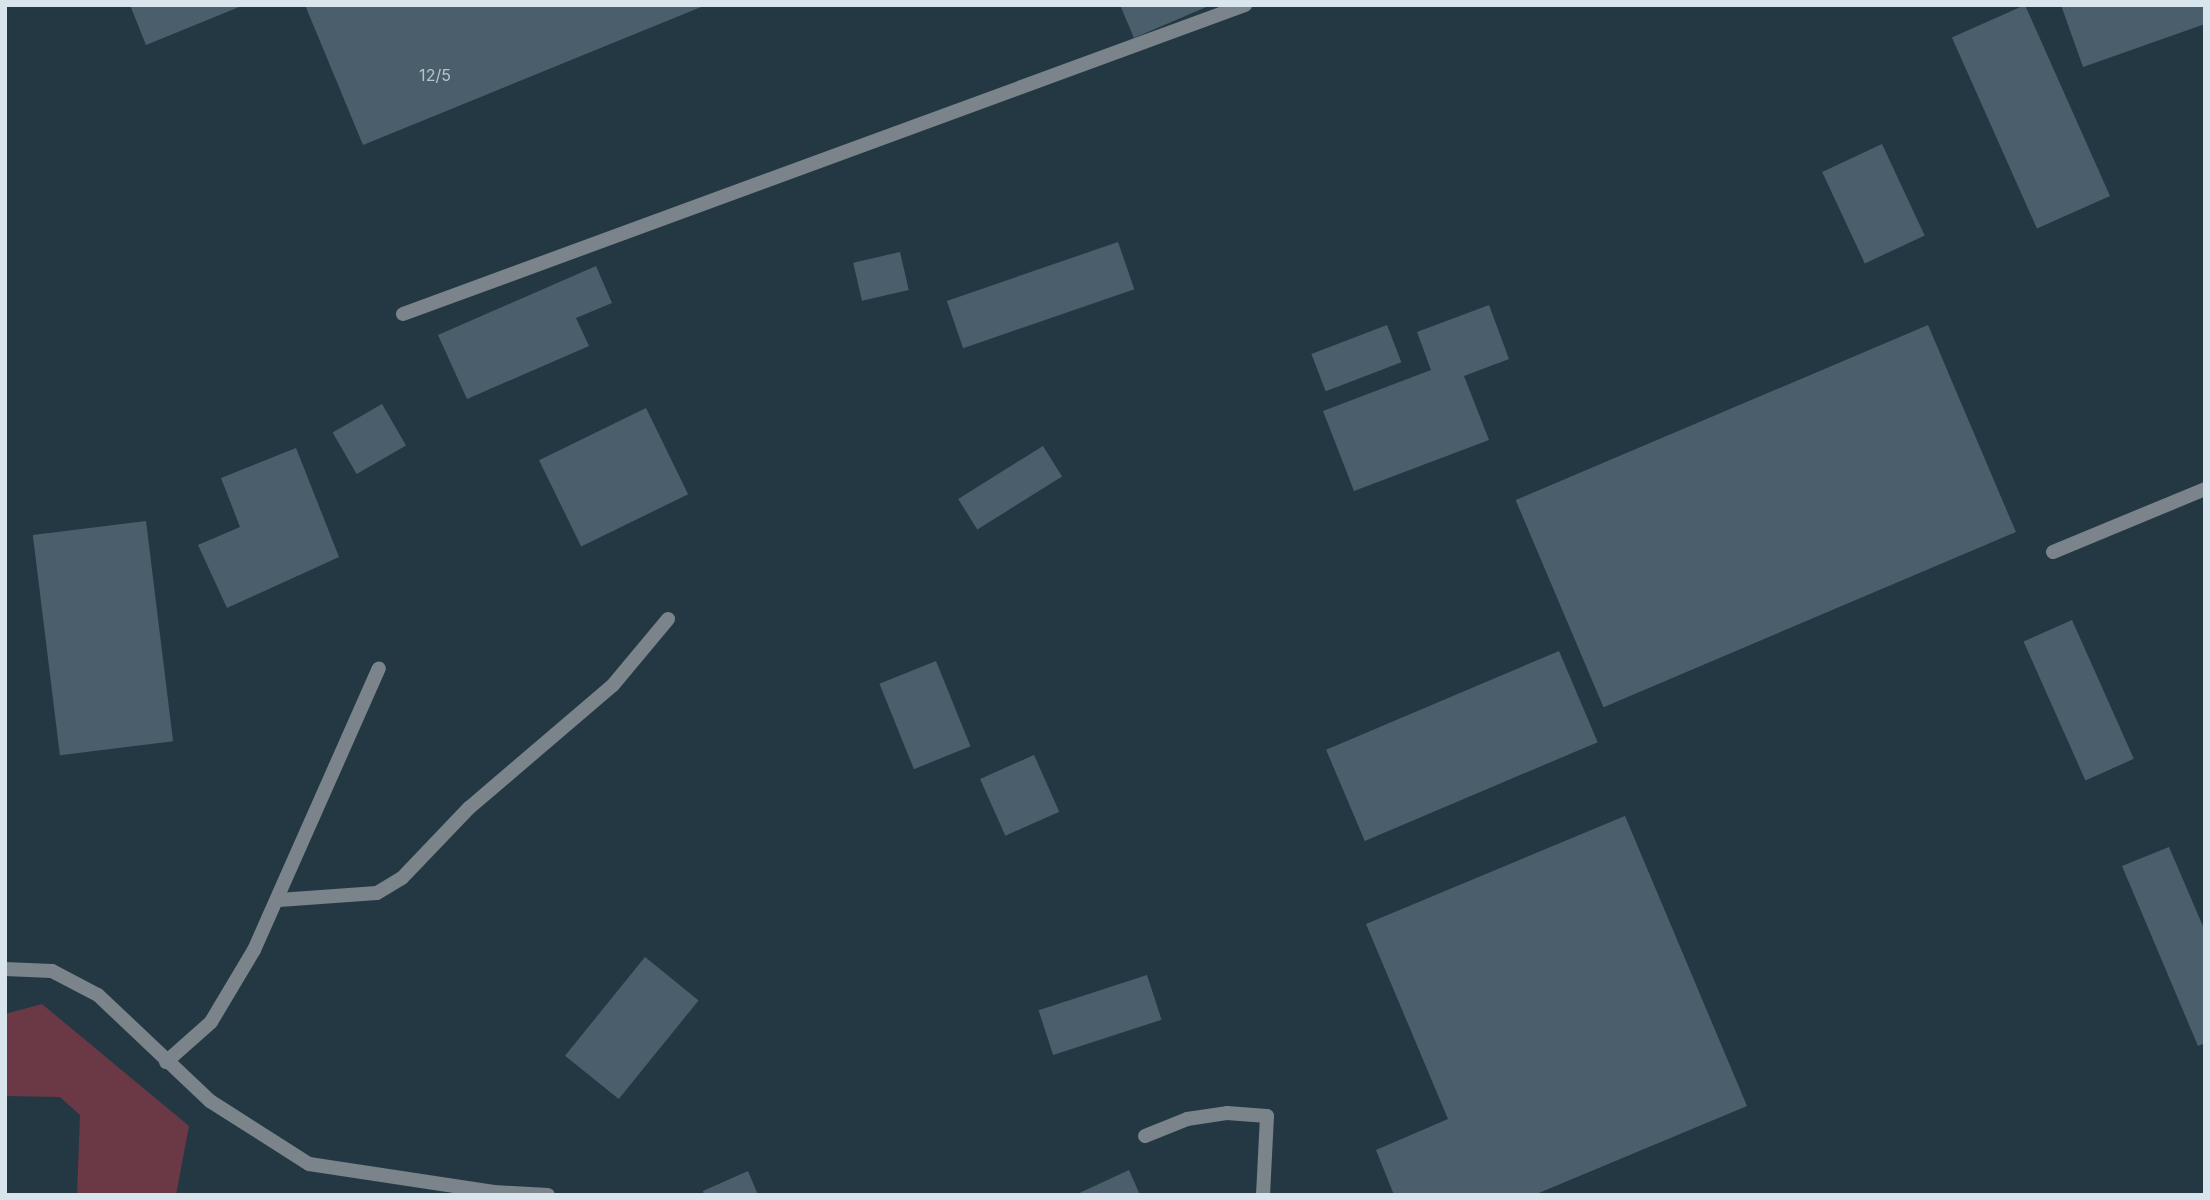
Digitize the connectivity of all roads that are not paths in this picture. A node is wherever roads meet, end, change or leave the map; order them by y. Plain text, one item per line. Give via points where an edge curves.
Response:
1 (1245, 5) edge
2 (403, 314) dead end
3 (2205, 489) edge
4 (2053, 552) dead end
5 (668, 619) dead end
6 (379, 668) dead end
7 (279, 900) junction
8 (5, 968) edge
9 (166, 1062) junction
10 (1146, 1136) dead end
11 (548, 1195) edge
12 (1263, 1195) edge

1 - 2 lane via 1130,51
3 - 4 lane
5 - 7 lane via 613,685 469,808 402,878 377,892
6 - 7 lane
7 - 9 lane via 211,1022
8 - 9 lane via 52,971 98,995
9 - 11 lane via 210,1101 309,1164 494,1192
10 - 12 lane via 1187,1119 1227,1113 1267,1116

